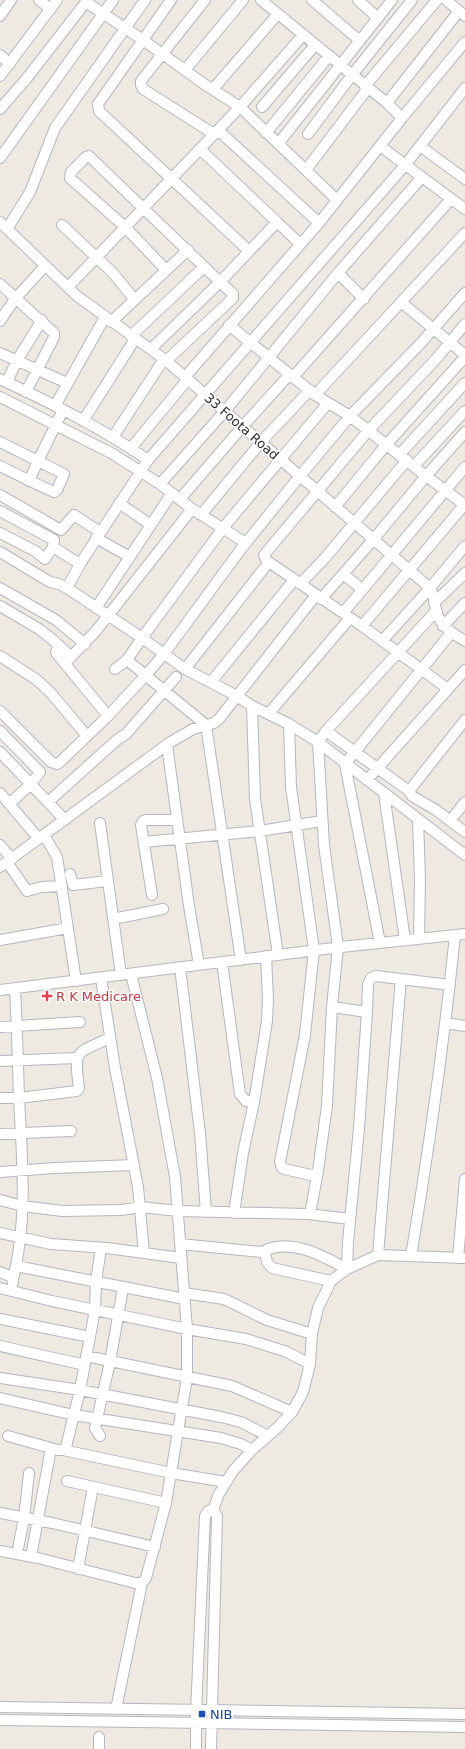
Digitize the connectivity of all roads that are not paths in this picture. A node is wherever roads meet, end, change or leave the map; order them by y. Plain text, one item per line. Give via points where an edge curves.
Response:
1 (11, 0) edge
2 (39, 0) edge
3 (57, 0) edge
4 (113, 0) edge
5 (145, 0) edge
6 (171, 0) edge
7 (205, 0) edge
8 (243, 0) edge
9 (261, 0) edge
10 (312, 0) edge
11 (358, 0) edge
12 (392, 0) edge
13 (412, 0) edge
14 (437, 0) edge
15 (446, 0) edge
16 (87, 1) edge
17 (51, 9) junction
18 (462, 14) edge
19 (103, 15) junction
20 (277, 15) junction
21 (0, 16) edge
22 (378, 18) junction
23 (125, 28) junction
24 (303, 35) junction
25 (143, 40) junction
26 (360, 41) junction
27 (465, 42) edge
28 (315, 45) junction
29 (162, 54) junction
30 (0, 55) edge
31 (328, 56) junction
32 (10, 64) junction
33 (340, 66) junction
34 (184, 70) junction
35 (352, 75) junction
36 (0, 76) edge
37 (367, 87) junction
38 (465, 88) edge
39 (212, 89) junction
40 (387, 103) junction
41 (240, 107) junction
42 (262, 107) dead end
43 (0, 109) edge
44 (402, 118) junction
45 (216, 132) junction
46 (266, 133) junction
47 (308, 134) dead end
48 (278, 144) junction
49 (380, 146) junction
50 (420, 146) junction
51 (200, 149) junction
52 (0, 158) edge
53 (406, 164) junction
54 (306, 170) junction
55 (422, 177) junction
56 (172, 178) junction
57 (465, 179) edge
58 (451, 199) junction
59 (337, 200) junction
60 (144, 208) junction
61 (465, 209) edge
62 (277, 222) junction
63 (318, 223) junction
64 (62, 224) dead end
65 (3, 226) edge
66 (125, 227) junction
67 (465, 233) edge
68 (300, 244) junction
69 (188, 250) junction
70 (249, 251) junction
71 (97, 257) junction
72 (45, 266) junction
73 (204, 267) junction
74 (166, 270) junction
75 (338, 273) junction
76 (220, 282) junction
77 (0, 284) edge
78 (68, 287) junction
79 (465, 293) edge
80 (15, 299) junction
81 (364, 299) junction
82 (135, 300) junction
83 (402, 302) junction
84 (42, 320) junction
85 (108, 320) junction
86 (0, 321) edge
87 (465, 324) edge
88 (229, 325) junction
89 (433, 329) junction
90 (133, 337) junction
91 (249, 342) junction
92 (449, 342) junction
93 (151, 349) junction
94 (0, 353) edge
95 (465, 356) edge
96 (268, 357) junction
97 (165, 360) junction
98 (16, 362) junction
99 (37, 370) junction
100 (292, 375) junction
101 (186, 378) junction
102 (3, 381) edge
103 (67, 383) junction
104 (465, 383) edge
105 (26, 392) junction
106 (312, 392) junction
107 (206, 394) junction
108 (0, 397) edge
109 (328, 403) junction
110 (59, 408) junction
111 (225, 411) junction
112 (465, 411) edge
113 (350, 416) junction
114 (83, 421) junction
115 (56, 425) junction
116 (243, 426) junction
117 (368, 431) junction
118 (465, 432) edge
119 (113, 437) junction
120 (0, 442) edge
121 (261, 442) junction
122 (386, 444) junction
123 (131, 448) junction
124 (280, 459) junction
125 (148, 460) junction
126 (407, 460) junction
127 (38, 461) junction
128 (0, 466) edge
129 (465, 467) edge
130 (140, 470) junction
131 (300, 476) junction
132 (426, 476) junction
133 (29, 481) junction
134 (160, 484) junction
135 (444, 490) junction
136 (317, 491) junction
137 (0, 495) edge
138 (176, 496) junction
139 (119, 503) junction
140 (465, 504) edge
141 (335, 507) junction
142 (0, 511) edge
143 (196, 512) junction
144 (354, 524) junction
145 (151, 525) junction
146 (223, 528) junction
147 (0, 533) edge
148 (98, 535) junction
149 (373, 540) junction
150 (246, 543) junction
151 (465, 546) edge
152 (53, 547) junction
153 (0, 552) edge
154 (391, 555) junction
155 (130, 557) junction
156 (45, 559) junction
157 (269, 562) junction
158 (80, 564) junction
159 (410, 571) junction
160 (36, 572) junction
161 (465, 573) edge
162 (343, 574) junction
163 (297, 582) junction
164 (0, 588) edge
165 (66, 588) junction
166 (362, 588) junction
167 (430, 588) junction
168 (319, 597) junction
169 (465, 603) edge
170 (0, 606) edge
171 (435, 607) junction
172 (96, 608) junction
173 (347, 615) junction
174 (107, 616) junction
175 (362, 626) junction
176 (443, 626) junction
177 (451, 633) junction
178 (142, 638) junction
179 (464, 639) edge
180 (382, 641) junction
181 (85, 644) junction
182 (398, 652) junction
183 (164, 654) junction
184 (0, 656) edge
185 (68, 660) junction
186 (127, 660) junction
187 (115, 669) dead end
188 (185, 669) junction
189 (422, 670) junction
190 (465, 670) edge
191 (146, 676) junction
192 (176, 677) dead end
193 (211, 682) junction
194 (448, 689) junction
195 (165, 691) junction
196 (237, 696) junction
197 (252, 706) junction
198 (0, 711) edge
199 (269, 713) junction
200 (108, 716) junction
201 (465, 720) edge
202 (289, 724) junction
203 (206, 725) junction
204 (0, 731) edge
205 (326, 731) junction
206 (86, 735) junction
207 (318, 742) junction
208 (166, 745) junction
209 (0, 752) edge
210 (355, 752) junction
211 (54, 763) junction
212 (345, 764) junction
213 (378, 768) junction
214 (39, 775) junction
215 (367, 780) junction
216 (31, 784) junction
217 (409, 791) junction
218 (0, 793) edge
219 (384, 793) junction
220 (48, 802) junction
221 (465, 802) edge
222 (9, 804) junction
223 (418, 819) junction
224 (64, 820) junction
225 (177, 820) junction
226 (322, 821) junction
227 (450, 821) junction
228 (100, 824) dead end
229 (295, 825) junction
230 (260, 831) junction
231 (465, 832) edge
232 (222, 835) junction
233 (42, 837) junction
234 (180, 839) junction
235 (144, 842) junction
236 (0, 845) edge
237 (465, 855) edge
238 (6, 863) edge
239 (70, 874) dead end
240 (107, 881) junction
241 (62, 886) junction
242 (152, 895) dead end
243 (163, 909) dead end
244 (112, 920) junction
245 (68, 928) junction
246 (460, 934) edge
247 (419, 939) junction
248 (0, 940) edge
249 (405, 940) junction
250 (380, 943) junction
251 (338, 947) junction
252 (314, 950) junction
253 (278, 955) junction
254 (266, 956) junction
255 (241, 960) junction
256 (222, 962) junction
257 (199, 965) junction
258 (180, 967) junction
259 (131, 974) junction
260 (121, 975) junction
261 (101, 978) junction
262 (401, 979) junction
263 (76, 981) junction
264 (450, 985) junction
265 (15, 989) junction
266 (0, 990) edge
267 (332, 1007) junction
268 (367, 1012) junction
269 (80, 1022) dead end
270 (446, 1023) junction
271 (17, 1026) junction
272 (465, 1026) edge
273 (0, 1028) edge
274 (110, 1038) junction
275 (77, 1058) junction
276 (18, 1060) junction
277 (0, 1061) edge
278 (0, 1098) edge
279 (19, 1098) junction
280 (254, 1102) junction
281 (71, 1131) dead end
282 (22, 1133) junction
283 (0, 1134) edge
284 (134, 1164) junction
285 (22, 1171) junction
286 (318, 1171) junction
287 (0, 1172) edge
288 (465, 1179) edge
289 (0, 1200) edge
290 (23, 1206) junction
291 (141, 1207) junction
292 (178, 1211) junction
293 (206, 1212) junction
294 (234, 1213) junction
295 (310, 1214) junction
296 (350, 1219) junction
297 (0, 1234) edge
298 (20, 1238) junction
299 (180, 1244) junction
300 (101, 1248) junction
301 (262, 1252) junction
302 (144, 1253) junction
303 (378, 1255) junction
304 (411, 1256) junction
305 (181, 1258) junction
306 (462, 1258) edge
307 (16, 1266) junction
308 (347, 1269) junction
309 (0, 1272) edge
310 (13, 1279) junction
311 (331, 1281) junction
312 (96, 1282) junction
313 (0, 1288) edge
314 (123, 1288) junction
315 (12, 1291) junction
316 (184, 1296) junction
317 (95, 1310) junction
318 (118, 1315) junction
319 (0, 1319) edge
320 (187, 1329) junction
321 (312, 1334) junction
322 (90, 1337) junction
323 (0, 1346) edge
324 (85, 1360) junction
325 (110, 1362) junction
326 (310, 1364) junction
327 (0, 1378) edge
328 (187, 1378) junction
329 (80, 1390) junction
330 (102, 1394) junction
331 (0, 1398) edge
332 (182, 1410) junction
333 (292, 1412) junction
334 (74, 1415) junction
335 (97, 1418) junction
336 (178, 1431) junction
337 (8, 1436) dead end
338 (100, 1436) dead end
339 (268, 1436) junction
340 (51, 1448) junction
341 (63, 1450) junction
342 (252, 1450) junction
343 (29, 1473) dead end
344 (171, 1473) junction
345 (67, 1481) dead end
346 (226, 1482) junction
347 (93, 1487) junction
348 (166, 1503) junction
349 (213, 1510) junction
350 (0, 1513) edge
351 (24, 1518) junction
352 (38, 1521) junction
353 (85, 1530) junction
354 (155, 1547) junction
355 (0, 1551) edge
356 (17, 1554) junction
357 (30, 1557) junction
358 (78, 1569) junction
359 (142, 1583) junction
360 (0, 1707) edge
361 (116, 1709) junction
362 (196, 1711) junction
363 (212, 1711) junction
364 (465, 1714) edge
365 (0, 1720) edge
366 (196, 1723) junction
367 (211, 1723) junction
368 (465, 1727) edge
369 (99, 1738) dead end
370 (99, 1749) edge
371 (196, 1749) edge
372 (211, 1749) edge

1 - 21 street
2 - 17 street
3 - 17 street
4 - 19 street
5 - 23 street
6 - 25 street
7 - 29 street
8 - 34 street
9 - 20 street
10 - 26 street
11 - 22 street
12 - 22 street
13 - 35 street
14 - 37 street
15 - 18 street
16 - 19 street
16 - 43 street
17 - 32 street
18 - 40 street
19 - 23 street
19 - 52 street
20 - 24 street
20 - 39 street
22 - 26 street
23 - 25 street
23 - 65 street via 55,128 30,192
24 - 28 street
24 - 41 street
25 - 29 street
25 - 56 street via 98,104 98,108
26 - 33 street
27 - 44 street
28 - 31 street
28 - 42 street
29 - 34 street
29 - 45 street via 140,85
30 - 32 street
31 - 33 street
31 - 46 street
32 - 36 street
33 - 35 street
33 - 48 street
34 - 39 street
35 - 37 street
35 - 47 street
37 - 40 street
37 - 54 street
38 - 50 street
39 - 41 street
40 - 44 street
41 - 45 street
41 - 46 street
44 - 49 street
45 - 51 street
45 - 63 street
46 - 48 street
48 - 54 street
49 - 53 street
49 - 59 street
50 - 53 street
50 - 57 street
51 - 56 street
51 - 62 street
53 - 55 street
53 - 91 street
54 - 59 street
55 - 58 street
55 - 75 street
56 - 60 street
56 - 70 street
58 - 61 street
58 - 81 street
59 - 63 street
60 - 66 street
60 - 66 street via 89,156 86,157 71,172 70,178
60 - 69 street
62 - 68 street
62 - 70 street
63 - 68 street
64 - 71 street
65 - 72 street, 33 Foota Road
66 - 71 street
66 - 74 street
67 - 83 street
68 - 88 street
69 - 73 street
69 - 74 street
70 - 76 street
71 - 78 street
71 - 82 street
72 - 78 street, 33 Foota Road
72 - 80 street
73 - 76 street
73 - 90 street
74 - 82 street
75 - 81 street
75 - 96 street
76 - 93 street
76 - 97 street via 233,294 233,298
77 - 80 street
78 - 85 street, 33 Foota Road
79 - 89 street
80 - 84 street
80 - 86 street
81 - 100 street
82 - 85 street
83 - 89 street
83 - 106 street
84 - 98 street
84 - 99 street via 54,335
85 - 90 street, 33 Foota Road
85 - 103 street
87 - 92 street
88 - 91 street
88 - 101 street
89 - 92 street
89 - 113 street
90 - 93 street, 33 Foota Road
90 - 114 street
91 - 96 street
91 - 107 street
92 - 95 street
92 - 117 street
93 - 97 street, 33 Foota Road
94 - 98 street
95 - 122 street
96 - 100 street
96 - 111 street
97 - 101 street, 33 Foota Road
97 - 119 street
98 - 99 street
98 - 102 street
99 - 103 street
99 - 105 street
100 - 106 street
100 - 116 street
101 - 107 street, 33 Foota Road
101 - 123 street
102 - 105 street
103 - 110 street
104 - 126 street
105 - 110 street
106 - 109 street
106 - 121 street
107 - 111 street, 33 Foota Road
107 - 125 street
108 - 115 street
109 - 113 street
109 - 124 street
110 - 114 street
110 - 115 street
111 - 116 street, 33 Foota Road
111 - 134 street
112 - 126 street
113 - 117 street
113 - 131 street
114 - 119 street
115 - 127 street
115 - 130 street via 92,442
116 - 121 street, 33 Foota Road
116 - 138 street
117 - 122 street
117 - 136 street
118 - 132 street
119 - 123 street
120 - 127 street
121 - 124 street, 33 Foota Road
121 - 143 street
122 - 126 street
122 - 141 street
123 - 125 street
124 - 131 street, 33 Foota Road
124 - 146 street
125 - 130 street
126 - 132 street
126 - 144 street
127 - 133 street
127 - 133 street via 64,474 57,490 54,492
128 - 133 street
129 - 135 street
130 - 134 street
130 - 139 street
131 - 136 street, 33 Foota Road
131 - 150 street
132 - 135 street
132 - 149 street
134 - 138 street
135 - 140 street
135 - 154 street
136 - 141 street, 33 Foota Road
136 - 157 street via 265,553 264,557
137 - 148 street via 61,530 74,515
138 - 143 street
138 - 145 street
139 - 145 street
139 - 148 street
140 - 159 street
141 - 144 street, 33 Foota Road
142 - 152 street via 54,540
143 - 146 street
143 - 174 street
144 - 149 street, 33 Foota Road
144 - 163 street via 325,558
145 - 155 street
146 - 150 street
146 - 178 street
147 - 156 street
148 - 155 street
148 - 158 street
149 - 154 street, 33 Foota Road
149 - 162 street
150 - 183 street
151 - 167 street
152 - 156 street
152 - 158 street
153 - 160 street
154 - 159 street, 33 Foota Road
154 - 166 street
155 - 172 street
156 - 160 street
157 - 163 street
157 - 188 street
158 - 165 street
159 - 167 street, 33 Foota Road
159 - 175 street
160 - 165 street via 50,582
161 - 171 street
162 - 166 street
162 - 168 street
163 - 168 street
163 - 193 street
164 - 181 street via 56,620
165 - 172 street
166 - 173 street
167 - 171 street
167 - 180 street
168 - 173 street
168 - 196 street
169 - 176 street
170 - 185 street via 59,645 57,654
171 - 176 street
171 - 182 street
172 - 174 street
173 - 175 street
173 - 199 street
174 - 178 street
174 - 181 street
175 - 180 street
176 - 177 street
177 - 179 street
177 - 189 street
178 - 183 street
178 - 186 street
180 - 182 street
181 - 185 street
182 - 189 street
182 - 205 street
183 - 188 street
183 - 191 street
184 - 206 street via 37,680
185 - 200 street
186 - 187 street
186 - 191 street
188 - 193 street
189 - 194 street
189 - 210 street
190 - 194 street
191 - 195 street
191 - 200 street
192 - 195 street
193 - 196 street
194 - 213 street
195 - 203 street
195 - 220 street via 126,734
196 - 197 street
196 - 203 street via 219,719
197 - 199 street
197 - 230 street via 255,799
198 - 211 street
199 - 202 street
200 - 206 street
201 - 217 street
202 - 207 street
202 - 229 street via 290,787
203 - 208 street
203 - 232 street
204 - 214 street via 39,769
205 - 207 street
205 - 210 street
206 - 211 street via 60,762
207 - 212 street via 334,752
207 - 226 street
208 - 224 street
208 - 225 street
209 - 216 street
210 - 212 street
210 - 213 street
211 - 214 street
212 - 215 street
212 - 250 street
213 - 215 street
213 - 217 street
214 - 216 street
215 - 219 street
216 - 220 street
216 - 222 street
217 - 227 street via 412,796
218 - 222 street
219 - 223 street
219 - 249 street
220 - 224 street
221 - 227 street
222 - 233 street
223 - 237 street
223 - 247 street
224 - 233 street
225 - 234 street
225 - 235 street via 143,821 141,825
226 - 229 street
226 - 251 street
227 - 231 street
228 - 240 street
229 - 230 street
229 - 252 street
230 - 232 street
230 - 253 street
232 - 234 street
232 - 255 street
233 - 238 street
233 - 241 street via 58,857
234 - 235 street
234 - 257 street
235 - 242 street
236 - 238 street
238 - 241 street via 27,891
239 - 240 street via 73,885
240 - 244 street
241 - 245 street
243 - 244 street
244 - 260 street
245 - 248 street
245 - 263 street
246 - 247 street
246 - 264 street
247 - 249 street
249 - 250 street
250 - 251 street
251 - 252 street
251 - 267 street
252 - 253 street
252 - 286 street via 305,1035 280,1162 284,1169 311,1175
253 - 254 street
254 - 255 street
254 - 280 street via 267,1021
255 - 256 street
256 - 257 street
256 - 280 street via 240,1094 246,1101
257 - 258 street
258 - 259 street
258 - 293 street via 198,1113
259 - 260 street
259 - 292 street via 169,1136
260 - 261 street
261 - 263 street
261 - 274 street
262 - 264 street
262 - 268 street via 376,976 371,978 368,984
262 - 303 street
263 - 265 street
264 - 270 street
265 - 266 street
265 - 271 street
267 - 268 street
267 - 286 street via 327,1106
268 - 296 street
269 - 271 street
270 - 272 street
270 - 304 street via 435,1111
271 - 273 street
271 - 276 street
274 - 275 street via 82,1051
274 - 284 street
275 - 276 street
275 - 279 street via 78,1091
276 - 277 street
276 - 279 street
278 - 279 street
279 - 282 street
280 - 294 street
281 - 282 street
282 - 283 street
282 - 285 street
284 - 285 street
284 - 291 street
285 - 287 street
285 - 290 street
286 - 295 street
288 - 306 street
289 - 290 street
290 - 291 street via 62,1211
290 - 298 street
291 - 292 street
291 - 302 street
292 - 293 street
292 - 299 street
293 - 294 street
294 - 295 street
295 - 296 street
296 - 308 street
297 - 298 street
298 - 300 street via 51,1244
298 - 307 street
299 - 301 street
299 - 305 street
300 - 302 street
300 - 312 street
301 - 308 street via 275,1246 301,1249 316,1253
301 - 311 street via 267,1256 267,1262 272,1268
302 - 305 street
303 - 304 street
303 - 308 street
304 - 306 street
305 - 316 street
307 - 310 street
307 - 312 street
308 - 311 street
309 - 310 street via 8,1274
310 - 315 street
311 - 321 street via 318,1308
312 - 314 street
312 - 317 street
313 - 315 street
314 - 316 street
314 - 318 street
315 - 317 street
316 - 320 street
316 - 321 street via 224,1299 267,1320
317 - 318 street
317 - 322 street
318 - 320 street
318 - 325 street
319 - 322 street
320 - 326 street via 268,1345
320 - 328 street
321 - 326 street
322 - 324 street
323 - 324 street
324 - 325 street
324 - 329 street
325 - 328 street
325 - 330 street
326 - 333 street via 303,1392
327 - 329 street
328 - 332 street
328 - 333 street via 232,1386
329 - 330 street
329 - 334 street
330 - 332 street
330 - 335 street
331 - 334 street
332 - 336 street
332 - 339 street via 241,1422
333 - 339 street
334 - 335 street
334 - 341 street
335 - 336 street
335 - 338 street via 94,1428
336 - 342 street via 232,1441
336 - 344 street
337 - 340 street
339 - 342 street
340 - 341 street
340 - 352 street
341 - 344 street
342 - 346 street
343 - 351 street
344 - 346 street
344 - 348 street
345 - 347 street
346 - 349 street
347 - 348 street
347 - 353 street
348 - 354 street
349 - 362 street via 205,1516
349 - 363 street via 217,1516
350 - 351 street
351 - 352 street
351 - 356 street
352 - 353 street
352 - 357 street
353 - 354 street
353 - 358 street
354 - 359 street via 146,1578
355 - 356 street
356 - 357 street
357 - 358 street
358 - 359 street
359 - 361 street
360 - 361 street
361 - 362 street
362 - 363 street
362 - 366 street
363 - 364 street
363 - 367 street
365 - 366 street
366 - 367 street
366 - 371 street
367 - 368 street
367 - 372 street
369 - 370 street

